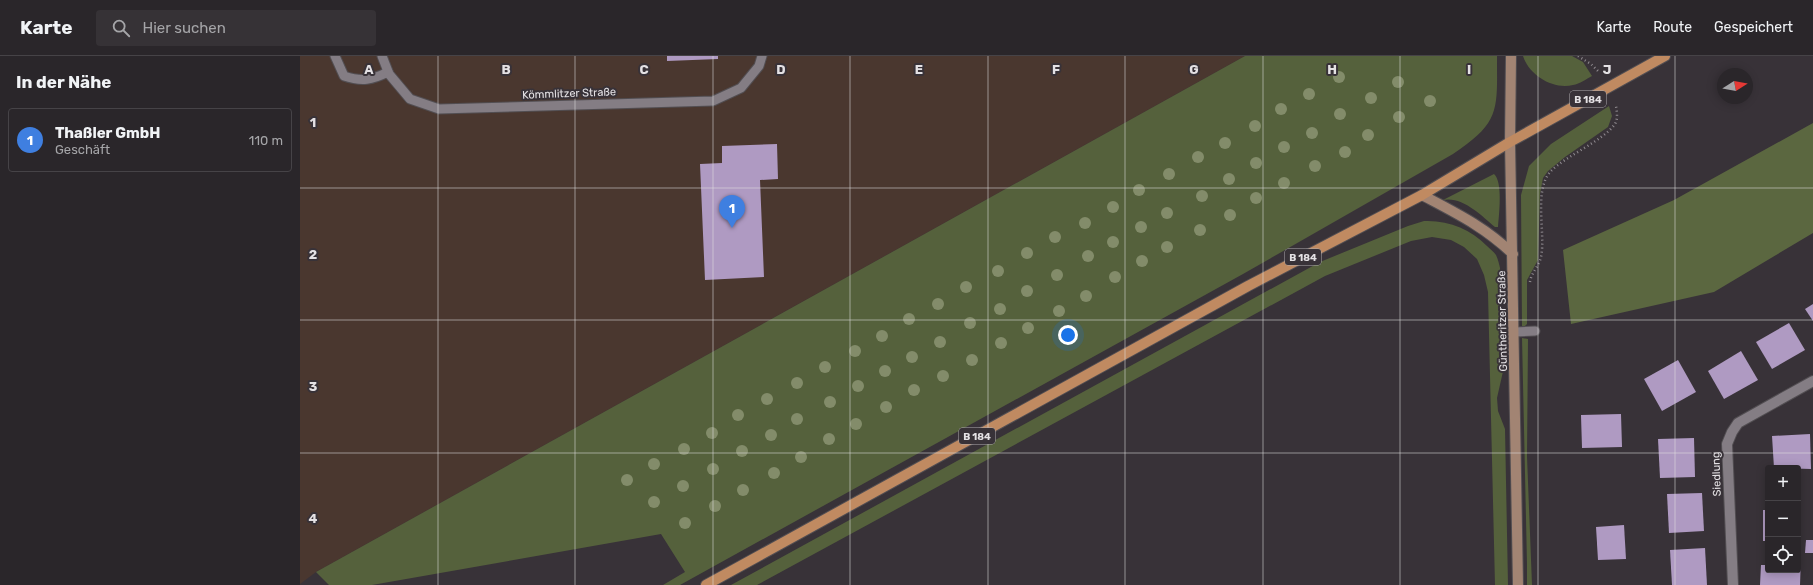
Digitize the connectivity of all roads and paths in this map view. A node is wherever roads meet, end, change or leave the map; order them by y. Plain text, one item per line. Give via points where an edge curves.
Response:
1 (335, 56) edge
2 (382, 56) edge
3 (762, 56) edge
4 (1511, 56) edge
5 (1578, 56) edge
6 (1665, 56) edge
7 (388, 72) junction
8 (1599, 72) dead end
9 (1510, 142) junction
10 (1422, 195) junction
11 (1513, 254) junction
12 (1536, 331) dead end
13 (1515, 332) junction
14 (1812, 382) edge
15 (706, 585) edge
16 (1518, 585) edge
17 (1733, 585) edge

1 - 7 lane via 344,76 352,79 370,80
2 - 7 lane, Kömmlitzer Straße
3 - 7 lane, Kömmlitzer Straße via 759,66 742,88 713,101 439,109 410,99
4 - 9 street, Güntheritzer Straße
5 - 8 path
6 - 9 main road, B 184
9 - 10 main road, B 184
9 - 11 street, Güntheritzer Straße
10 - 11 street via 1472,221 1498,239
10 - 15 main road, B 184 via 1248,286
11 - 13 street, Güntheritzer Straße
12 - 13 lane
13 - 16 street, Güntheritzer Straße
14 - 17 street, Siedlung via 1738,423 1727,444

